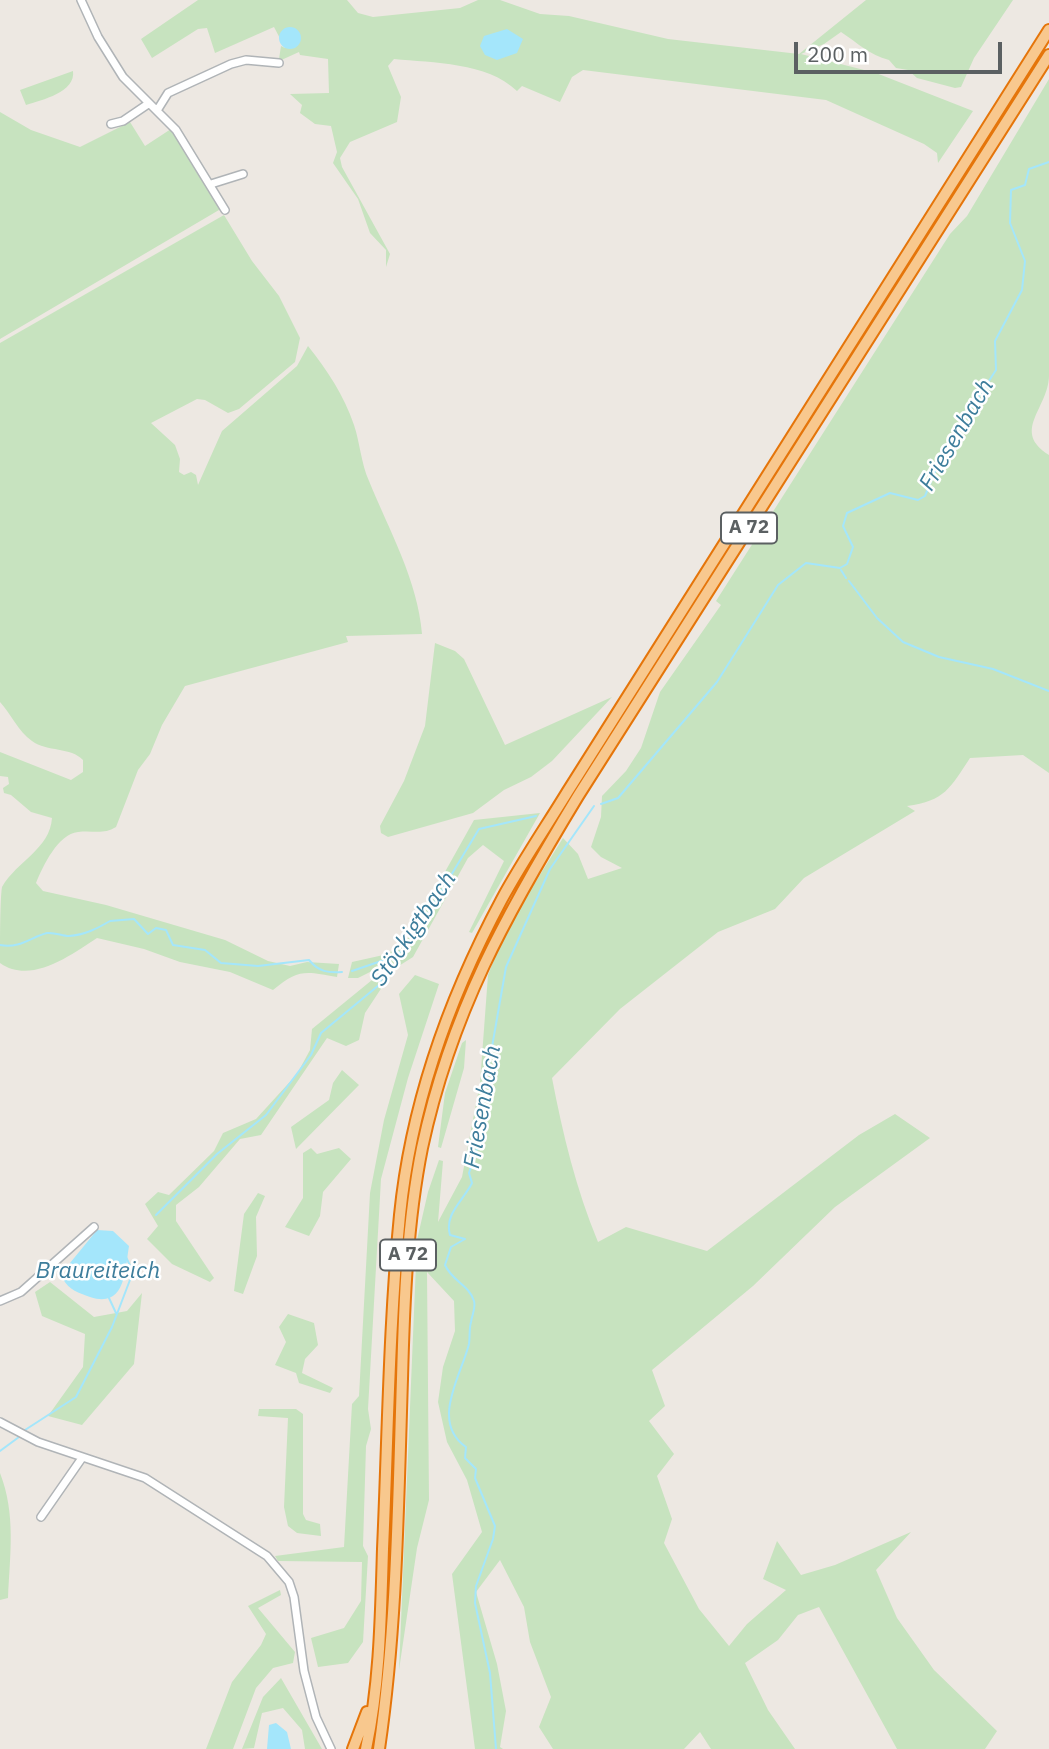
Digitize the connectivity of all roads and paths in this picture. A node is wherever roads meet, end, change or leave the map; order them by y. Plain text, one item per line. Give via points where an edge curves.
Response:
1 (81, 0) edge
2 (1049, 30) edge
3 (1049, 55) edge
4 (279, 63) dead end
5 (148, 104) junction
6 (158, 109) junction
7 (111, 124) dead end
8 (243, 174) dead end
9 (211, 184) junction
10 (225, 210) dead end
11 (586, 773) junction
12 (573, 794) junction
13 (94, 1227) dead end
14 (0, 1301) edge
15 (0, 1422) edge
16 (82, 1458) junction
17 (41, 1517) dead end
18 (374, 1692) junction
19 (331, 1749) edge
20 (353, 1749) edge
21 (366, 1749) edge
22 (379, 1749) edge

1 - 5 street via 108,57
2 - 11 highway, A 72
3 - 11 highway, A 72
4 - 6 street via 246,60 231,64 169,93
5 - 6 street
5 - 7 street
6 - 9 street
8 - 9 street
9 - 10 street
11 - 12 highway, A 72
12 - 18 highway, A 72 via 503,897 480,941 444,1031 412,1145 400,1214 393,1308
12 - 22 highway, A 72 via 477,978 436,1092 422,1148 411,1213 392,1631
13 - 14 street via 21,1292
15 - 16 street
16 - 17 street
16 - 19 street via 145,1478 242,1537 280,1569 294,1597 304,1671 316,1717
18 - 20 highway
18 - 21 highway, A 72

